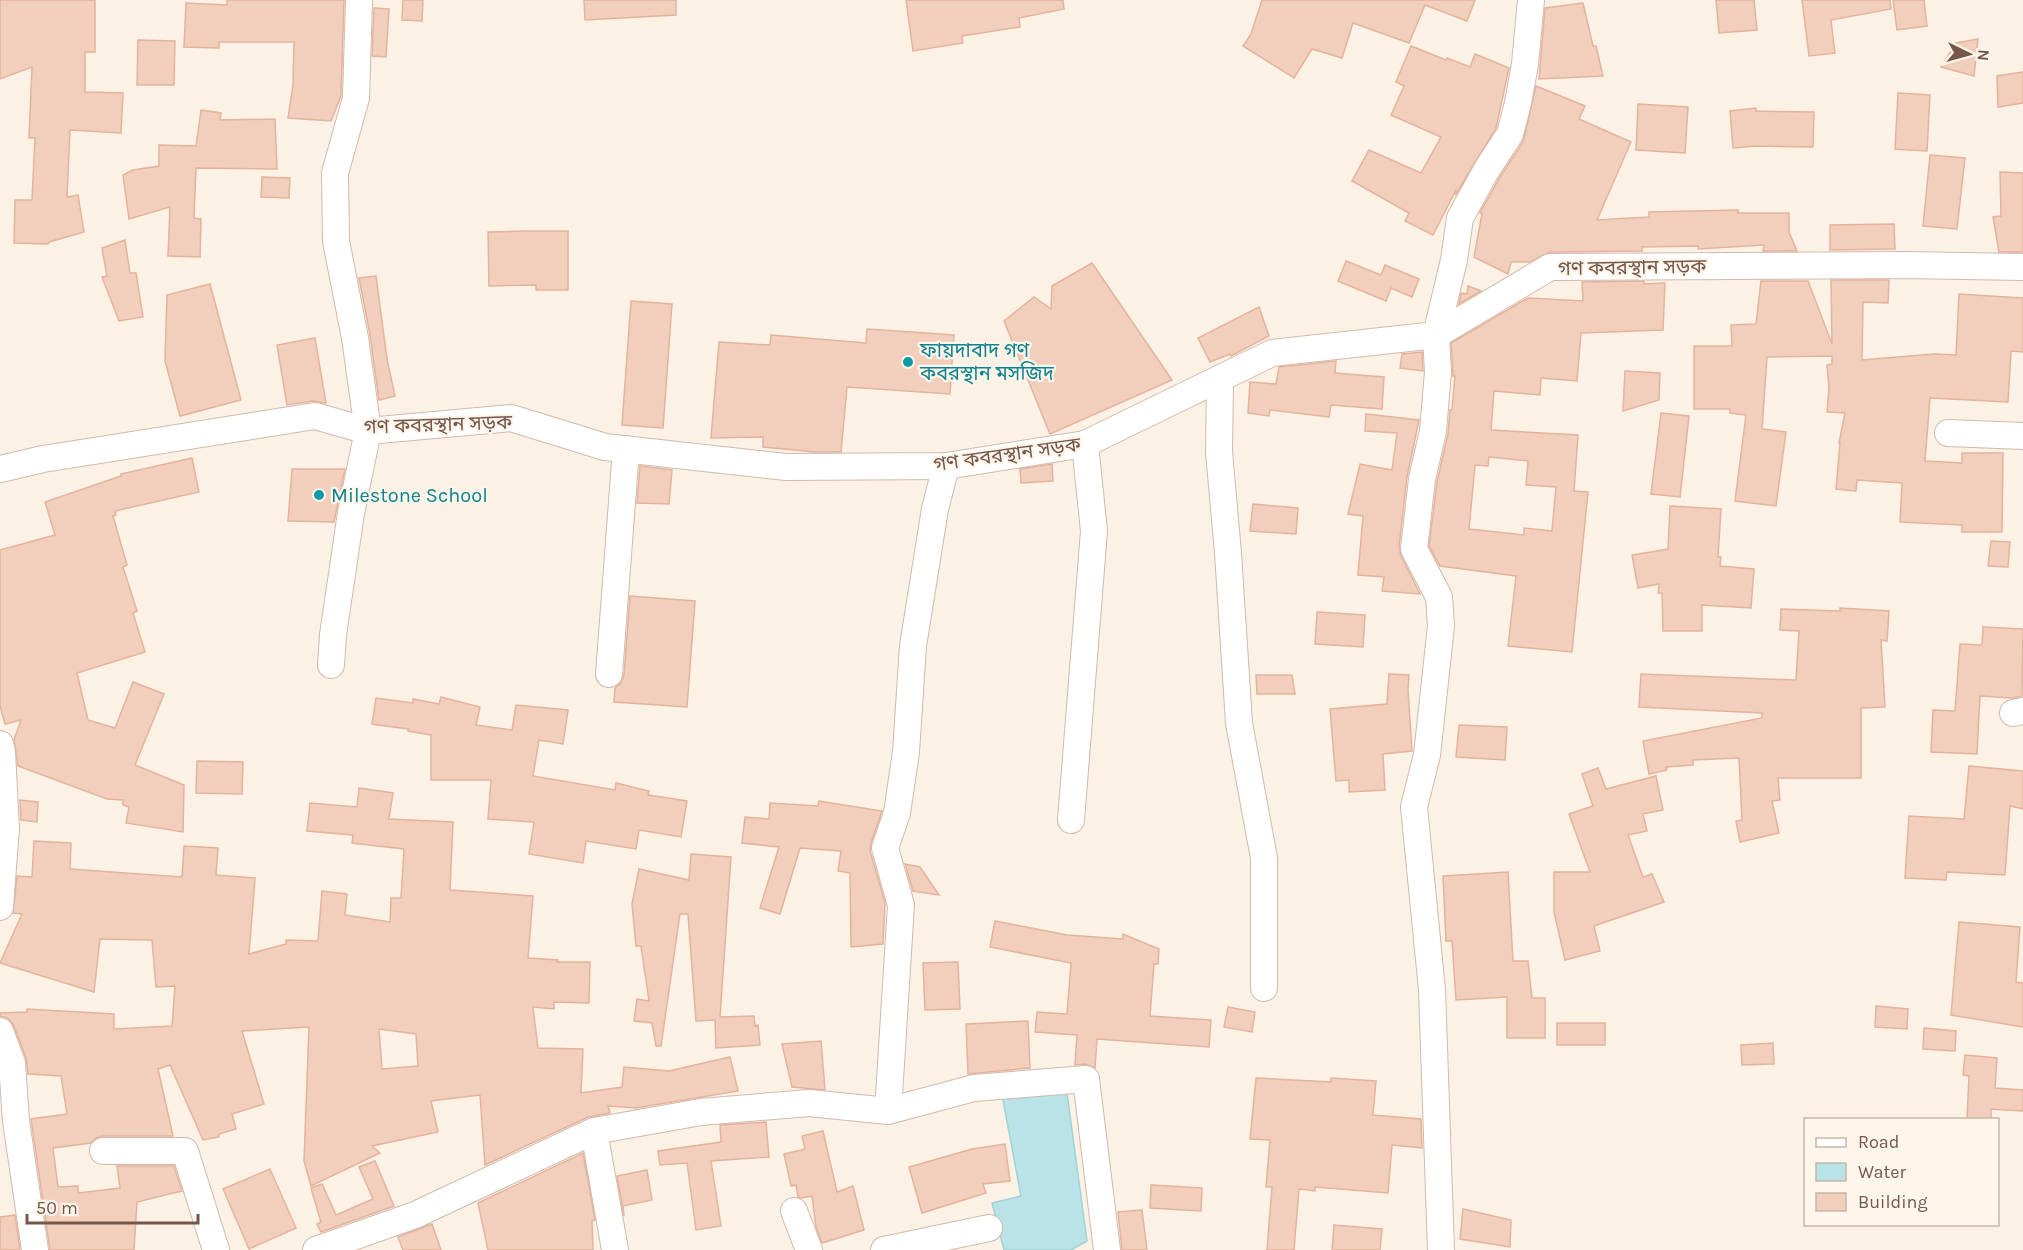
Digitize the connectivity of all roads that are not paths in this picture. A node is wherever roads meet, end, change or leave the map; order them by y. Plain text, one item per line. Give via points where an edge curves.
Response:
1 (359, 0) edge
2 (1531, 0) edge
3 (2023, 267) edge
4 (1436, 335) junction
5 (1220, 379) junction
6 (368, 430) junction
7 (1948, 433) dead end
8 (2023, 436) edge
9 (1085, 444) junction
10 (626, 448) junction
11 (946, 466) junction
12 (0, 469) edge
13 (331, 665) dead end
14 (609, 674) dead end
15 (0, 744) edge
16 (1071, 819) dead end
17 (0, 907) edge
18 (1264, 988) dead end
19 (0, 1031) edge
20 (888, 1111) junction
21 (594, 1131) junction
22 (103, 1151) dead end
23 (794, 1210) dead end
24 (989, 1228) dead end
25 (35, 1250) edge
26 (216, 1250) edge
27 (316, 1250) edge
28 (615, 1250) edge
29 (809, 1250) edge
30 (885, 1250) edge
31 (1107, 1250) edge
32 (1440, 1250) edge

1 - 6 street via 356,98 335,173 336,241
2 - 4 street via 1525,64 1510,134 1460,218
3 - 4 street, গণ কবরস্থান সড়ক via 1550,267
4 - 5 street, গণ কবরস্থান সড়ক via 1272,353
4 - 32 street via 1438,372 1433,431 1422,479 1414,549 1439,597 1441,626 1427,755 1414,807 1432,990
5 - 9 street, গণ কবরস্থান সড়ক
5 - 18 street via 1219,452 1239,723 1264,858
6 - 10 street, গণ কবরস্থান সড়ক via 512,418 605,447
6 - 12 street, গণ কবরস্থান সড়ক via 315,416
6 - 13 street via 351,513
7 - 8 street
9 - 11 street, গণ কবরস্থান সড়ক
9 - 16 street via 1094,531
10 - 11 street, গণ কবরস্থান সড়ক via 786,467
10 - 14 street
11 - 20 street via 934,509 913,646 906,752 897,813 885,848 901,905
15 - 17 street via 6,828
19 - 25 street via 12,1063 16,1121
20 - 21 street via 809,1103 701,1112
20 - 31 street via 974,1088 1086,1079
21 - 27 street via 416,1215
21 - 28 street
22 - 26 street via 185,1151
23 - 29 street
24 - 30 street

